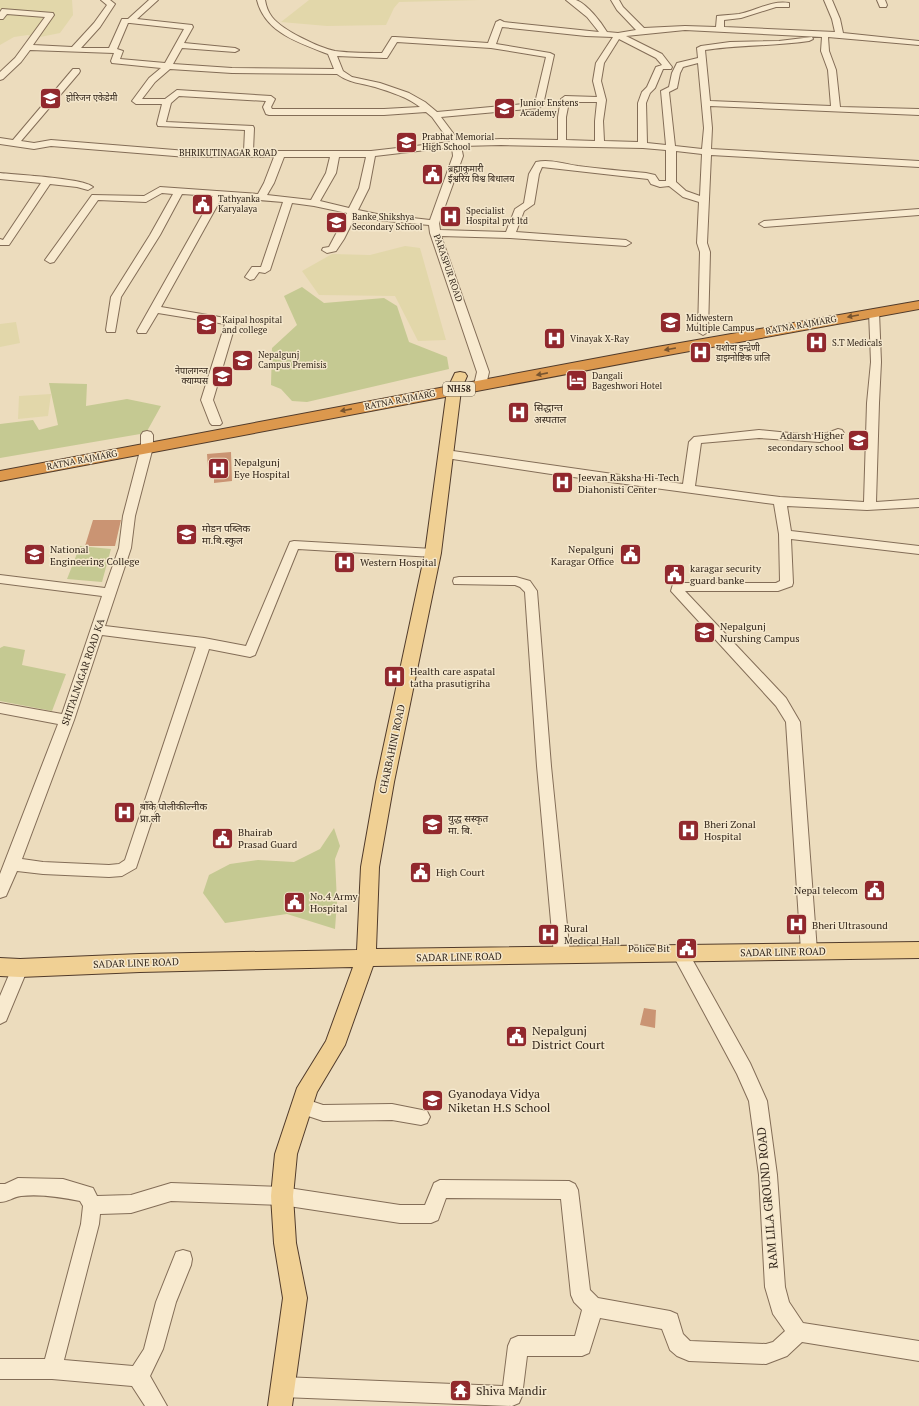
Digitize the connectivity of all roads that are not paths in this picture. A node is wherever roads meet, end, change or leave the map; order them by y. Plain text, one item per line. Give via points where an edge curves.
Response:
1 (106, 0) edge
2 (154, 0) edge
3 (261, 0) edge
4 (570, 0) edge
5 (615, 0) edge
6 (828, 0) edge
7 (786, 5) dead end
8 (0, 16) edge
9 (130, 21) junction
10 (720, 29) junction
11 (642, 31) junction
12 (605, 35) junction
13 (618, 35) junction
14 (840, 35) junction
15 (828, 36) junction
16 (919, 43) edge
17 (180, 45) junction
18 (491, 46) junction
19 (28, 47) junction
20 (74, 50) junction
21 (112, 50) junction
22 (235, 50) dead end
23 (332, 53) junction
24 (702, 59) junction
25 (168, 66) junction
26 (76, 71) dead end
27 (339, 72) junction
28 (0, 77) edge
29 (602, 100) junction
30 (167, 102) junction
31 (706, 103) junction
32 (836, 109) junction
33 (432, 112) junction
34 (919, 112) edge
35 (0, 141) edge
36 (16, 142) junction
37 (562, 143) junction
38 (456, 144) junction
39 (600, 144) junction
40 (643, 145) junction
41 (671, 147) junction
42 (706, 151) junction
43 (248, 154) junction
44 (280, 154) junction
45 (335, 154) junction
46 (371, 154) junction
47 (919, 164) edge
48 (0, 176) edge
49 (47, 181) junction
50 (671, 183) junction
51 (88, 187) dead end
52 (179, 191) junction
53 (219, 194) junction
54 (261, 197) junction
55 (288, 200) junction
56 (706, 200) junction
57 (314, 203) junction
58 (352, 212) junction
59 (919, 212) edge
60 (764, 224) dead end
61 (435, 228) junction
62 (510, 235) junction
63 (0, 242) edge
64 (626, 243) dead end
65 (327, 250) dead end
66 (50, 260) dead end
67 (250, 277) dead end
68 (919, 293) edge
69 (919, 306) edge
70 (155, 309) junction
71 (874, 312) junction
72 (111, 330) dead end
73 (142, 331) dead end
74 (703, 332) junction
75 (482, 378) junction
76 (457, 383) junction
77 (216, 424) junction
78 (838, 433) dead end
79 (147, 441) junction
80 (446, 454) junction
81 (0, 462) edge
82 (0, 476) edge
83 (688, 489) junction
84 (780, 501) junction
85 (919, 503) edge
86 (870, 506) junction
87 (785, 534) junction
88 (919, 550) edge
89 (433, 553) junction
90 (0, 579) edge
91 (459, 581) dead end
92 (110, 593) junction
93 (98, 630) junction
94 (204, 644) junction
95 (0, 708) edge
96 (67, 720) junction
97 (12, 864) junction
98 (0, 891) edge
99 (919, 950) edge
100 (809, 951) junction
101 (562, 955) junction
102 (681, 955) junction
103 (366, 958) junction
104 (0, 967) edge
105 (20, 968) junction
106 (0, 1016) edge
107 (302, 1106) junction
108 (421, 1117) dead end
109 (0, 1193) edge
110 (282, 1196) junction
111 (92, 1205) junction
112 (183, 1259) dead end
113 (593, 1307) junction
114 (798, 1332) junction
115 (919, 1351) edge
116 (0, 1369) edge
117 (52, 1369) junction
118 (138, 1376) junction
119 (281, 1397) edge
120 (157, 1406) edge

1 - 20 street via 111,4 97,25
2 - 9 street
3 - 23 street via 265,16 287,34
4 - 12 street via 592,17
5 - 11 street
6 - 14 street
7 - 10 street via 741,16 720,18
8 - 19 street via 5,10 50,15
9 - 17 street via 189,27
9 - 21 street via 125,21
10 - 11 street
10 - 15 street
11 - 13 street
12 - 13 street
12 - 18 street via 500,23
13 - 29 street via 600,64 597,81
13 - 40 street via 659,56 668,67 660,67 642,103
14 - 15 street
14 - 16 street
15 - 24 street via 779,43 715,45 701,48
15 - 32 street via 825,51 832,70
17 - 22 street
17 - 25 street
18 - 23 street via 395,39 384,56
18 - 33 street via 550,55 539,105
19 - 20 street
19 - 28 street
20 - 21 street
21 - 25 street via 119,51 115,61
23 - 27 street
24 - 31 street
24 - 41 street via 680,65 673,88 665,91
25 - 27 street via 240,72
25 - 30 street via 152,80 136,101
26 - 36 street
27 - 33 street via 348,79 406,95
29 - 37 street via 565,99
29 - 39 street via 599,121
30 - 33 street via 177,93 271,100 267,107 269,112
30 - 43 street via 161,124 250,128
31 - 32 street
31 - 42 street
32 - 34 street
33 - 38 street
35 - 36 street, BHRIKUTINAGAR ROAD
36 - 43 street, BHRIKUTINAGAR ROAD via 34,146 50,143 187,154
37 - 38 street, BHRIKUTINAGAR ROAD
37 - 39 street, BHRIKUTINAGAR ROAD
38 - 46 street, BHRIKUTINAGAR ROAD
38 - 61 street, PARASPUR ROAD via 458,156
39 - 40 street, BHRIKUTINAGAR ROAD
40 - 41 street, BHRIKUTINAGAR ROAD
41 - 42 street, BHRIKUTINAGAR ROAD
41 - 50 street
42 - 47 street, BHRIKUTINAGAR ROAD
42 - 56 street
43 - 44 street, BHRIKUTINAGAR ROAD
44 - 45 street, BHRIKUTINAGAR ROAD
44 - 54 street
45 - 46 street, BHRIKUTINAGAR ROAD
45 - 57 street via 330,173
46 - 58 street via 364,188
48 - 49 street
49 - 51 street
49 - 63 street via 6,243
50 - 56 street via 689,197
50 - 62 street via 657,184 652,177 646,176 539,164 534,174 529,204 520,209
52 - 53 street
52 - 66 street via 160,190 146,200 94,197
52 - 72 street via 116,297
53 - 54 street
53 - 70 street
54 - 55 street
55 - 57 street
55 - 67 street via 265,270 256,269
56 - 74 street via 702,243
57 - 58 street
58 - 61 street via 401,218
58 - 65 street via 339,239
59 - 60 street
61 - 62 street
61 - 75 street, PARASPUR ROAD
62 - 64 street
68 - 74 highway, RATNA RAJMARG / NH58
69 - 71 highway, RATNA RAJMARG / NH58
70 - 73 street
70 - 77 street via 231,322 207,400
71 -> 75 highway, RATNA RAJMARG / NH58
71 - 86 street via 876,362
74 - 75 highway, RATNA RAJMARG / NH58
75 - 76 highway, RATNA RAJMARG / NH58
76 - 77 highway, RATNA RAJMARG / NH58
76 -> 79 highway, RATNA RAJMARG / NH58
76 - 80 main road, CHARBAHINI ROAD
77 - 79 highway, RATNA RAJMARG / NH58
78 - 83 street via 818,440 771,434 698,440 695,442
79 - 81 highway, RATNA RAJMARG / NH58
79 - 82 highway, RATNA RAJMARG / NH58
79 - 92 street, SHITALNAGAR ROAD KA via 129,516 125,548
80 - 83 street
80 - 89 main road, CHARBAHINI ROAD
83 - 84 street
84 - 86 street
84 - 87 street
85 - 86 street
87 - 88 street
87 - 100 street via 787,583 778,587 678,587 677,591 781,702 793,722
89 - 94 street via 294,545 250,652
89 - 103 main road, CHARBAHINI ROAD via 385,782 370,867
90 - 92 street
91 - 101 street via 516,581 525,584 531,591
92 - 93 street, SHITALNAGAR ROAD KA
93 - 94 street
93 - 96 street, SHITALNAGAR ROAD KA
94 - 97 street via 131,864 122,870 108,871
95 - 96 street
96 - 97 street, SHITALNAGAR ROAD KA
97 - 98 street, SHITALNAGAR ROAD KA
99 - 100 main road, SADAR LINE ROAD
100 - 102 main road, SADAR LINE ROAD
101 - 102 main road, SADAR LINE ROAD
101 - 103 main road, SADAR LINE ROAD
102 - 114 street, RAM LILA GROUND ROAD via 744,1069 758,1101 768,1175 775,1286 780,1307
103 - 105 main road, SADAR LINE ROAD
103 - 107 main road, CHARBAHINI ROAD via 335,1045 308,1088
104 - 105 main road, SADAR LINE ROAD
105 - 106 street
107 - 108 street via 323,1112 392,1112
107 - 110 main road, CHARBAHINI ROAD via 286,1154
109 - 111 street via 18,1187 63,1188 86,1194
110 - 111 street via 171,1192 131,1204
110 - 113 street via 400,1214 431,1214 440,1189 569,1190 581,1295
110 - 119 main road, CHARBAHINI ROAD via 295,1298
111 - 117 street via 90,1224
112 - 118 street via 166,1302 153,1350
113 - 114 street via 670,1321 677,1343 681,1348 689,1350 775,1353
113 - 119 street via 582,1346 518,1346 512,1396
114 - 115 street
116 - 117 street
117 - 118 street
118 - 120 street

